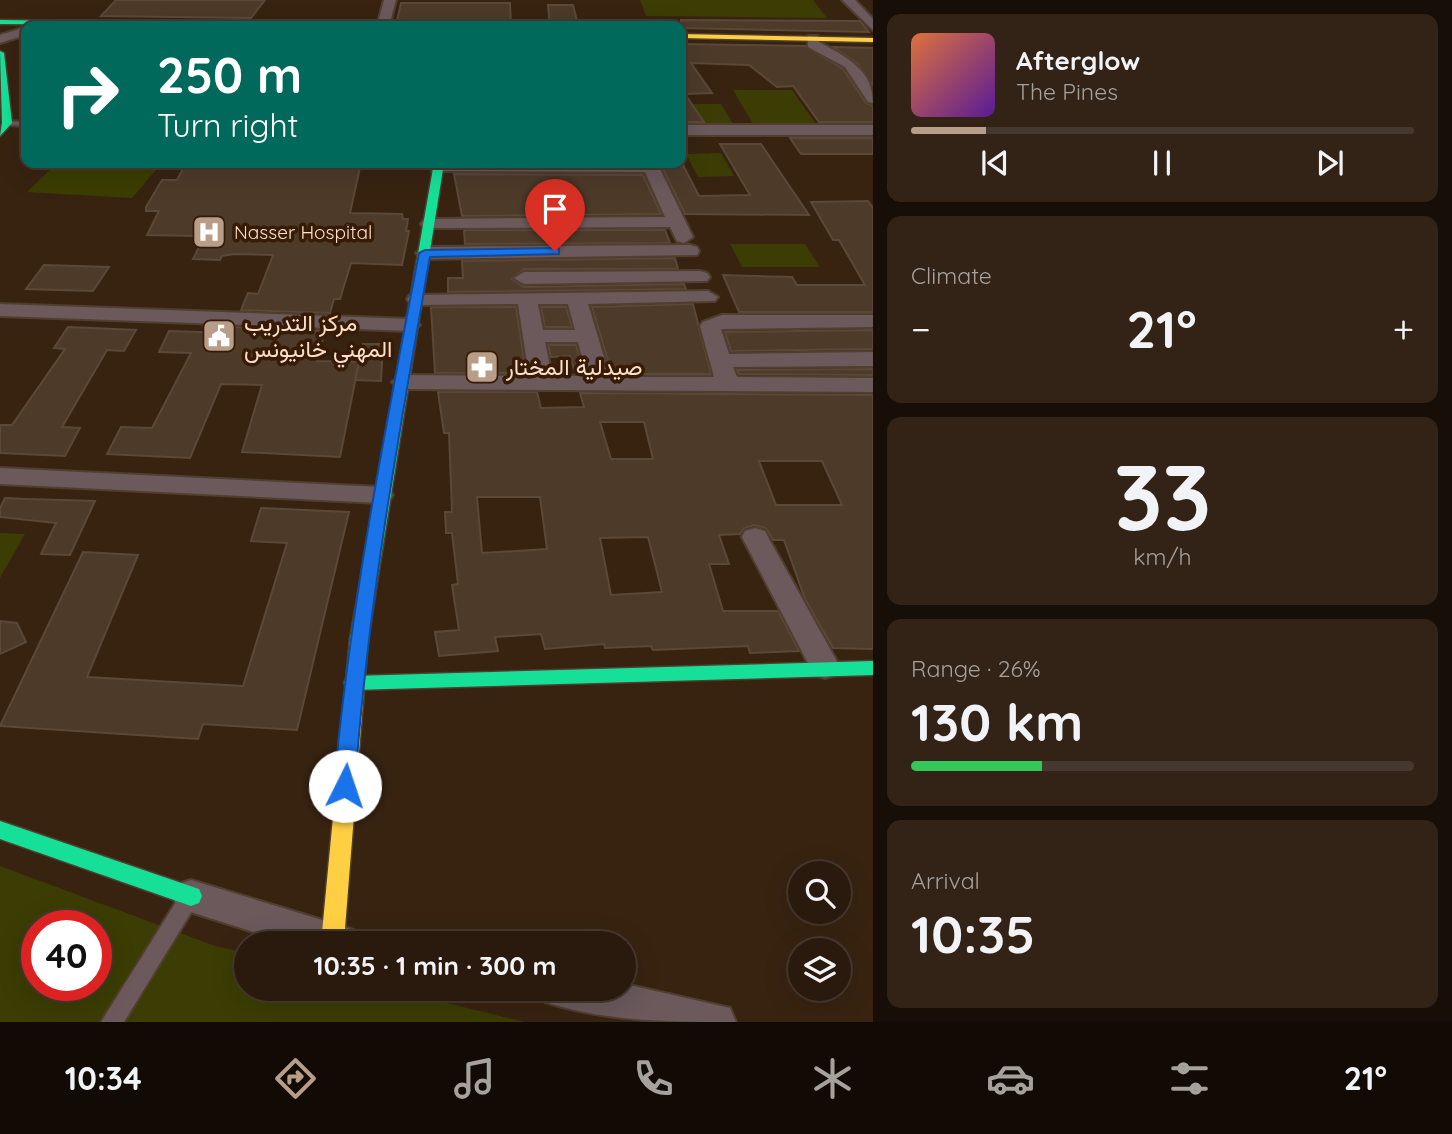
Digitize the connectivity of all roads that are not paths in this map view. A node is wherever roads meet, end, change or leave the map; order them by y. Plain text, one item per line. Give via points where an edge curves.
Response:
1 (390, 0) edge
2 (848, 0) edge
3 (384, 21) edge
4 (0, 22) edge
5 (21, 22) edge
6 (873, 26) edge
7 (0, 28) edge
8 (21, 30) edge
9 (686, 30) edge
10 (21, 32) edge
11 (873, 33) edge
12 (811, 35) junction
13 (686, 36) edge
14 (0, 38) edge
15 (873, 40) edge
16 (0, 53) edge
17 (873, 99) edge
18 (21, 125) edge
19 (3, 128) edge
20 (686, 130) edge
21 (873, 130) edge
22 (438, 168) edge
23 (651, 168) edge
24 (677, 222) junction
25 (575, 223) junction
26 (430, 225) junction
27 (582, 251) junction
28 (690, 251) junction
29 (425, 253) junction
30 (701, 277) junction
31 (526, 288) junction
32 (708, 297) junction
33 (576, 298) junction
34 (417, 299) junction
35 (0, 310) edge
36 (722, 321) junction
37 (873, 321) edge
38 (410, 326) junction
39 (533, 336) junction
40 (587, 336) junction
41 (873, 359) edge
42 (719, 361) junction
43 (403, 382) junction
44 (541, 384) junction
45 (601, 385) junction
46 (873, 385) edge
47 (728, 386) junction
48 (0, 476) edge
49 (380, 495) junction
50 (755, 537) dead end
51 (825, 667) junction
52 (873, 668) edge
53 (353, 683) junction
54 (0, 830) edge
55 (191, 895) junction
56 (303, 931) edge
57 (338, 931) edge
58 (616, 1001) edge
59 (112, 1022) edge
60 (716, 1022) edge

1 - 3 street
2 - 6 street
4 - 5 street
7 - 8 street
9 - 12 street
10 - 14 street
11 - 12 street
12 - 13 street
12 - 15 street
12 - 17 street via 813,44 850,64
16 - 19 street
18 - 19 lane
20 - 21 street
22 - 26 street
23 - 24 street
24 - 25 street
24 - 28 street
25 - 26 street
25 - 27 street
26 - 29 street
27 - 28 street
27 - 29 street
28 - 30 street
29 - 34 street
30 - 31 street
30 - 32 street
31 - 33 street
31 - 34 street
31 - 39 street
32 - 33 street
32 - 36 street
33 - 40 street
34 - 38 street
35 - 38 street
36 - 37 street
36 - 42 street via 710,326
38 - 43 street
39 - 40 street
39 - 44 street
40 - 45 street
41 - 42 street
42 - 47 street
43 - 44 street
43 - 49 street
44 - 45 street
45 - 47 street
46 - 47 street
48 - 49 street
49 - 53 street
50 - 51 street
51 - 52 street
51 - 53 street
53 - 57 street
54 - 55 street
55 - 56 street
55 - 59 lane
58 - 60 street

